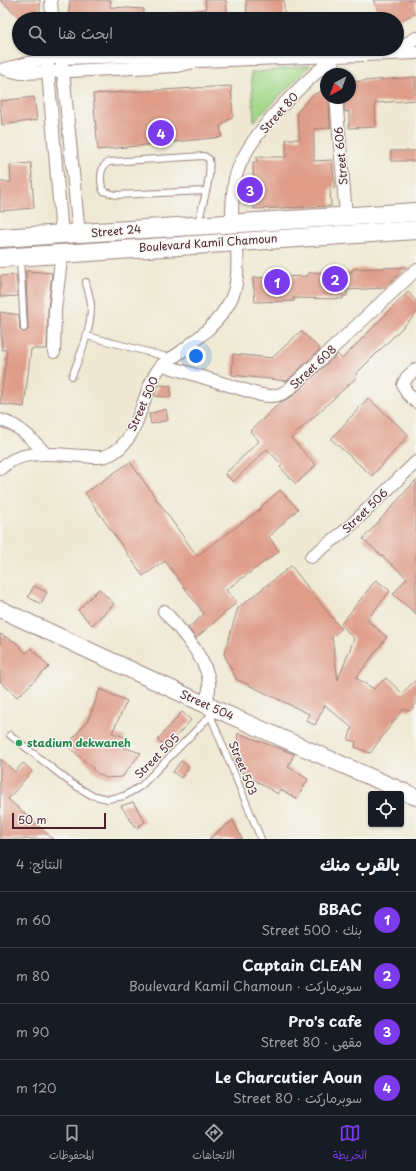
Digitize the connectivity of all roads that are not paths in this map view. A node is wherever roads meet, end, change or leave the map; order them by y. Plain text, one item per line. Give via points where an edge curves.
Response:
1 (52, 0) edge
2 (52, 12) edge
3 (416, 38) edge
4 (404, 46) edge
5 (404, 53) edge
6 (416, 53) edge
7 (41, 56) edge
8 (47, 56) edge
9 (60, 56) edge
10 (175, 56) edge
11 (352, 56) edge
12 (332, 57) junction
13 (198, 61) junction
14 (333, 68) edge
15 (2, 70) edge
16 (63, 71) junction
17 (48, 72) junction
18 (337, 104) edge
19 (205, 191) junction
20 (416, 212) edge
21 (346, 215) junction
22 (232, 222) junction
23 (198, 225) junction
24 (416, 230) edge
25 (0, 238) edge
26 (68, 240) junction
27 (237, 241) junction
28 (20, 257) junction
29 (0, 258) edge
30 (416, 270) edge
31 (86, 282) dead end
32 (24, 328) dead end
33 (87, 336) junction
34 (54, 352) dead end
35 (167, 362) junction
36 (416, 369) edge
37 (72, 376) dead end
38 (416, 402) edge
39 (0, 420) edge
40 (45, 453) junction
41 (416, 462) edge
42 (0, 469) edge
43 (311, 557) dead end
44 (0, 609) edge
45 (164, 611) dead end
46 (207, 708) junction
47 (10, 735) dead end
48 (416, 797) edge
49 (261, 839) edge

1 - 2 street
3 - 4 street
5 - 6 street
7 - 15 street
8 - 17 street
9 - 16 street
10 - 13 street
11 - 12 street
12 - 13 street
12 - 14 street
12 - 22 street, Street 80 via 264,126 247,152 235,179
13 - 16 street via 177,66
15 - 17 street via 20,73
16 - 17 street
16 - 26 street
17 - 26 street
18 - 21 street, Street 606
19 - 19 lane via 210,165 204,156 109,162 102,169 103,191 116,195
19 - 23 lane
20 - 21 main road, Boulevard Kamil Chamoun
21 - 22 main road, Boulevard Kamil Chamoun
22 - 23 main road, Street 24
23 - 26 main road, Street 24
24 - 27 main road, Boulevard Kamil Chamoun
25 - 26 main road, Street 24
26 - 27 main road, Boulevard Kamil Chamoun
26 - 28 main road, Boulevard Kamil Chamoun
26 - 34 street via 55,310
27 - 35 street, Street 500 via 236,281 230,301 210,326
28 - 29 main road, Boulevard Kamil Chamoun
28 - 32 lane
30 - 35 street, Street 608 via 288,390 273,397
31 - 33 lane via 91,305
33 - 35 lane
33 - 37 lane
35 - 40 street, Street 500 via 152,383 129,436 120,448 106,456 96,457
36 - 38 street via 403,385
39 - 40 street via 17,426
40 - 42 street, Street 500 via 19,458
41 - 43 street, Street 506 via 346,530
44 - 46 street, Street 504
45 - 46 street via 200,656 205,667 209,688
46 - 47 lane, Street 505 via 141,786 124,796 108,799 91,795 71,783
46 - 48 street, Street 504
46 - 49 lane, Street 503

